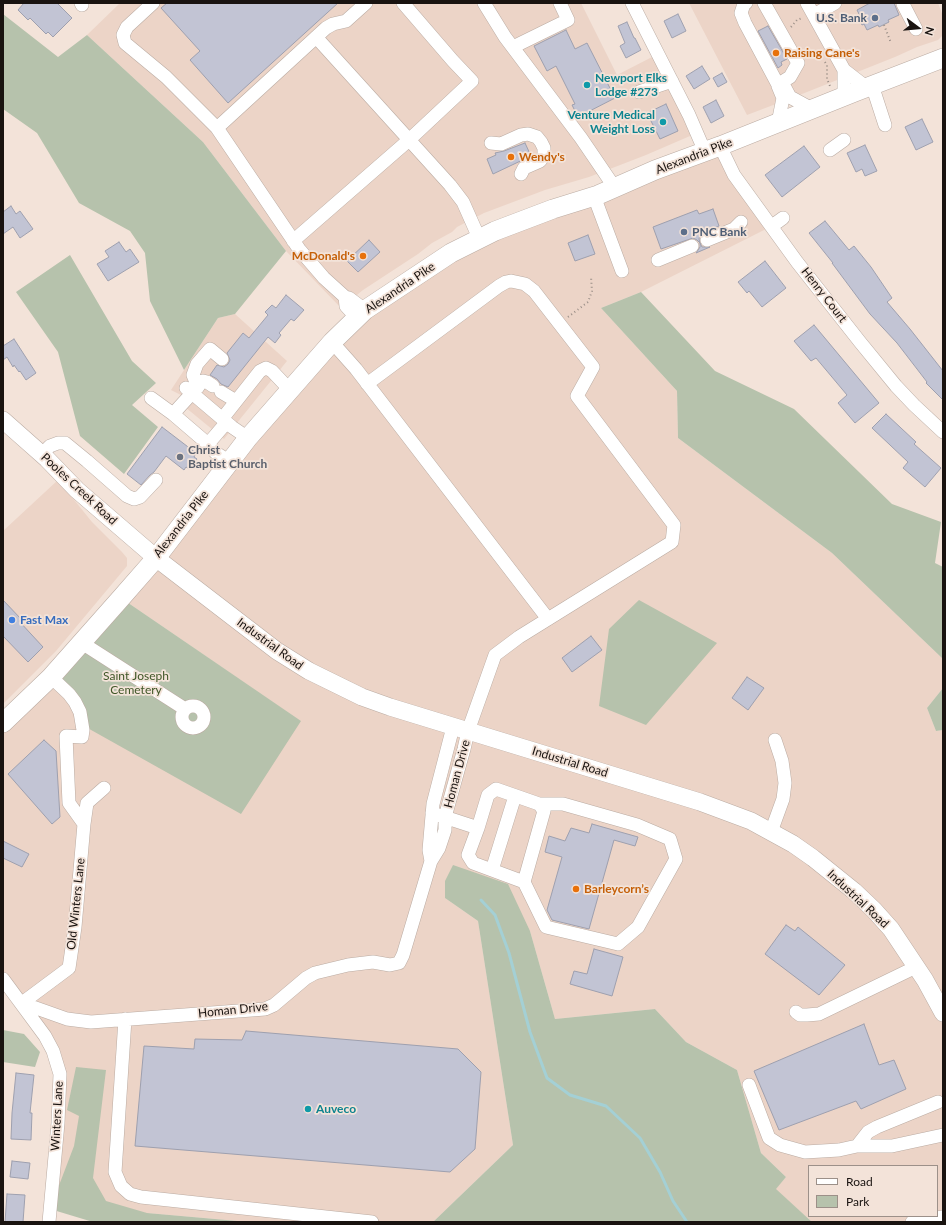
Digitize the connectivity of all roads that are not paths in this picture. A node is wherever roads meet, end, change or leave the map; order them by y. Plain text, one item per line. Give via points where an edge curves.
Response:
1 (153, 3) edge
2 (366, 3) edge
3 (403, 3) edge
4 (484, 3) edge
5 (560, 3) edge
6 (632, 3) edge
7 (746, 3) edge
8 (764, 3) edge
9 (807, 3) edge
10 (835, 3) edge
11 (903, 4) dead end
12 (809, 17) junction
13 (916, 29) dead end
14 (316, 37) junction
15 (513, 47) junction
16 (943, 58) edge
17 (844, 70) junction
18 (672, 81) junction
19 (775, 81) junction
20 (869, 86) junction
21 (837, 91) junction
22 (639, 92) dead end
23 (812, 109) junction
24 (778, 123) junction
25 (885, 125) dead end
26 (217, 128) junction
27 (409, 140) junction
28 (844, 140) dead end
29 (492, 143) dead end
30 (713, 149) junction
31 (830, 150) dead end
32 (521, 174) dead end
33 (615, 188) junction
34 (594, 196) junction
35 (783, 218) dead end
36 (741, 222) dead end
37 (772, 226) junction
38 (479, 238) junction
39 (707, 240) dead end
40 (293, 241) junction
41 (692, 246) dead end
42 (658, 260) dead end
43 (622, 271) dead end
44 (361, 314) junction
45 (332, 342) junction
46 (222, 359) dead end
47 (367, 384) junction
48 (192, 389) junction
49 (289, 390) junction
50 (151, 398) dead end
51 (236, 401) junction
52 (173, 414) junction
53 (3, 420) edge
54 (224, 421) junction
55 (943, 432) edge
56 (248, 438) junction
57 (208, 444) junction
58 (42, 454) junction
59 (230, 462) junction
60 (156, 480) dead end
61 (156, 558) junction
62 (548, 619) junction
63 (82, 643) junction
64 (51, 677) junction
65 (185, 709) dead end
66 (3, 723) edge
67 (460, 729) junction
68 (775, 740) dead end
69 (104, 788) dead end
70 (515, 796) junction
71 (539, 804) junction
72 (432, 813) junction
73 (445, 817) junction
74 (84, 824) junction
75 (478, 828) junction
76 (771, 832) junction
77 (431, 861) junction
78 (492, 870) junction
79 (524, 882) junction
80 (916, 967) junction
81 (3, 979) edge
82 (22, 1003) junction
83 (796, 1012) dead end
84 (943, 1013) edge
85 (125, 1019) junction
86 (749, 1085) dead end
87 (938, 1102) dead end
88 (943, 1135) edge
89 (857, 1146) junction
90 (943, 1217) edge
91 (49, 1222) edge
92 (372, 1222) edge
93 (912, 1222) edge

1 - 26 street via 127,27 123,35 125,43 166,77
2 - 14 street via 346,21 332,24
3 - 27 street via 472,81
4 - 15 street
5 - 15 street via 568,20
6 - 18 street, Henry Court
7 - 19 street via 741,13
8 - 19 street via 798,63 790,77
9 - 12 street
10 - 12 street
11 - 13 street
12 - 17 street
14 - 26 street
14 - 27 street
15 - 33 street
16 - 20 highway, Alexandria Pike
17 - 20 street
17 - 21 street
18 - 22 street
18 - 30 street, Henry Court via 698,132
19 - 23 street via 790,97
19 - 24 street via 783,98
20 - 21 highway, Alexandria Pike
20 - 25 street
21 - 23 highway, Alexandria Pike
23 - 24 highway, Alexandria Pike
24 - 30 highway, Alexandria Pike
26 - 40 street
27 - 38 street via 463,202
27 - 40 street
28 - 31 street
29 - 32 street via 502,144 528,134 542,142 544,156 540,161 524,168
30 - 33 highway, Alexandria Pike
30 - 37 street, Henry Court
33 - 34 highway, Alexandria Pike
34 - 38 highway, Alexandria Pike
34 - 43 street
35 - 37 street
36 - 39 street via 734,229
37 - 55 street, Henry Court via 797,262 885,373
38 - 44 highway, Alexandria Pike via 451,253
40 - 44 street via 311,264 349,298
41 - 42 street
44 - 45 highway, Alexandria Pike
45 - 47 street
45 - 49 highway, Alexandria Pike
46 - 48 street via 210,349 197,364
47 - 62 street
47 - 62 street via 499,286 511,281 525,284 534,291 593,367 577,396 674,525 672,542
48 - 51 street via 203,381 207,382
48 - 52 street
48 - 54 street
49 - 51 street via 266,368 260,371
49 - 56 highway, Alexandria Pike
50 - 52 street
51 - 54 street
52 - 57 street
53 - 58 main road, Pooles Creek Road
54 - 56 street
54 - 57 street
56 - 59 highway, Alexandria Pike
57 - 59 street
58 - 60 street via 50,446 65,444 127,496 134,499 140,497
58 - 61 main road, Pooles Creek Road via 77,490
59 - 61 highway, Alexandria Pike
61 - 63 highway, Alexandria Pike
61 - 67 main road, Industrial Road via 277,651 309,671 362,697
62 - 67 street via 495,655
63 - 64 highway, Alexandria Pike
63 - 65 street
64 - 66 highway, Alexandria Pike
64 - 74 street via 76,702 80,712 82,737 66,736 69,803
67 - 72 street, Homan Drive
67 - 73 street, Homan Drive via 464,749
67 - 76 main road, Industrial Road via 700,802
68 - 76 street via 782,761 785,783 783,799
69 - 74 street, Old Winters Lane via 87,803
70 - 71 street
70 - 75 street via 496,790 488,795
70 - 78 street
71 - 79 street via 544,811
71 - 79 street via 563,804 637,825 670,839 676,859 638,927 618,944 546,928
72 - 73 street
72 - 77 street, Homan Drive via 429,850
73 - 75 street
73 - 77 street, Homan Drive via 445,830
74 - 82 street, Old Winters Lane via 69,968
75 - 78 street via 468,855 473,863
76 - 80 main road, Industrial Road via 813,858 854,891 891,929
77 - 85 street, Homan Drive via 399,963 390,965 373,962 315,973 274,1005 265,1009
78 - 79 street
80 - 83 street via 819,1014 806,1016
80 - 84 main road, Industrial Road
81 - 82 street, Winters Lane
82 - 85 street, Homan Drive via 67,1019 91,1022
82 - 91 street, Winters Lane via 45,1036 60,1074
85 - 92 street via 115,1172 121,1186 130,1194
86 - 89 street via 769,1138 780,1145 805,1152
87 - 89 street via 877,1127 868,1132
88 - 89 street via 892,1146
90 - 93 street

